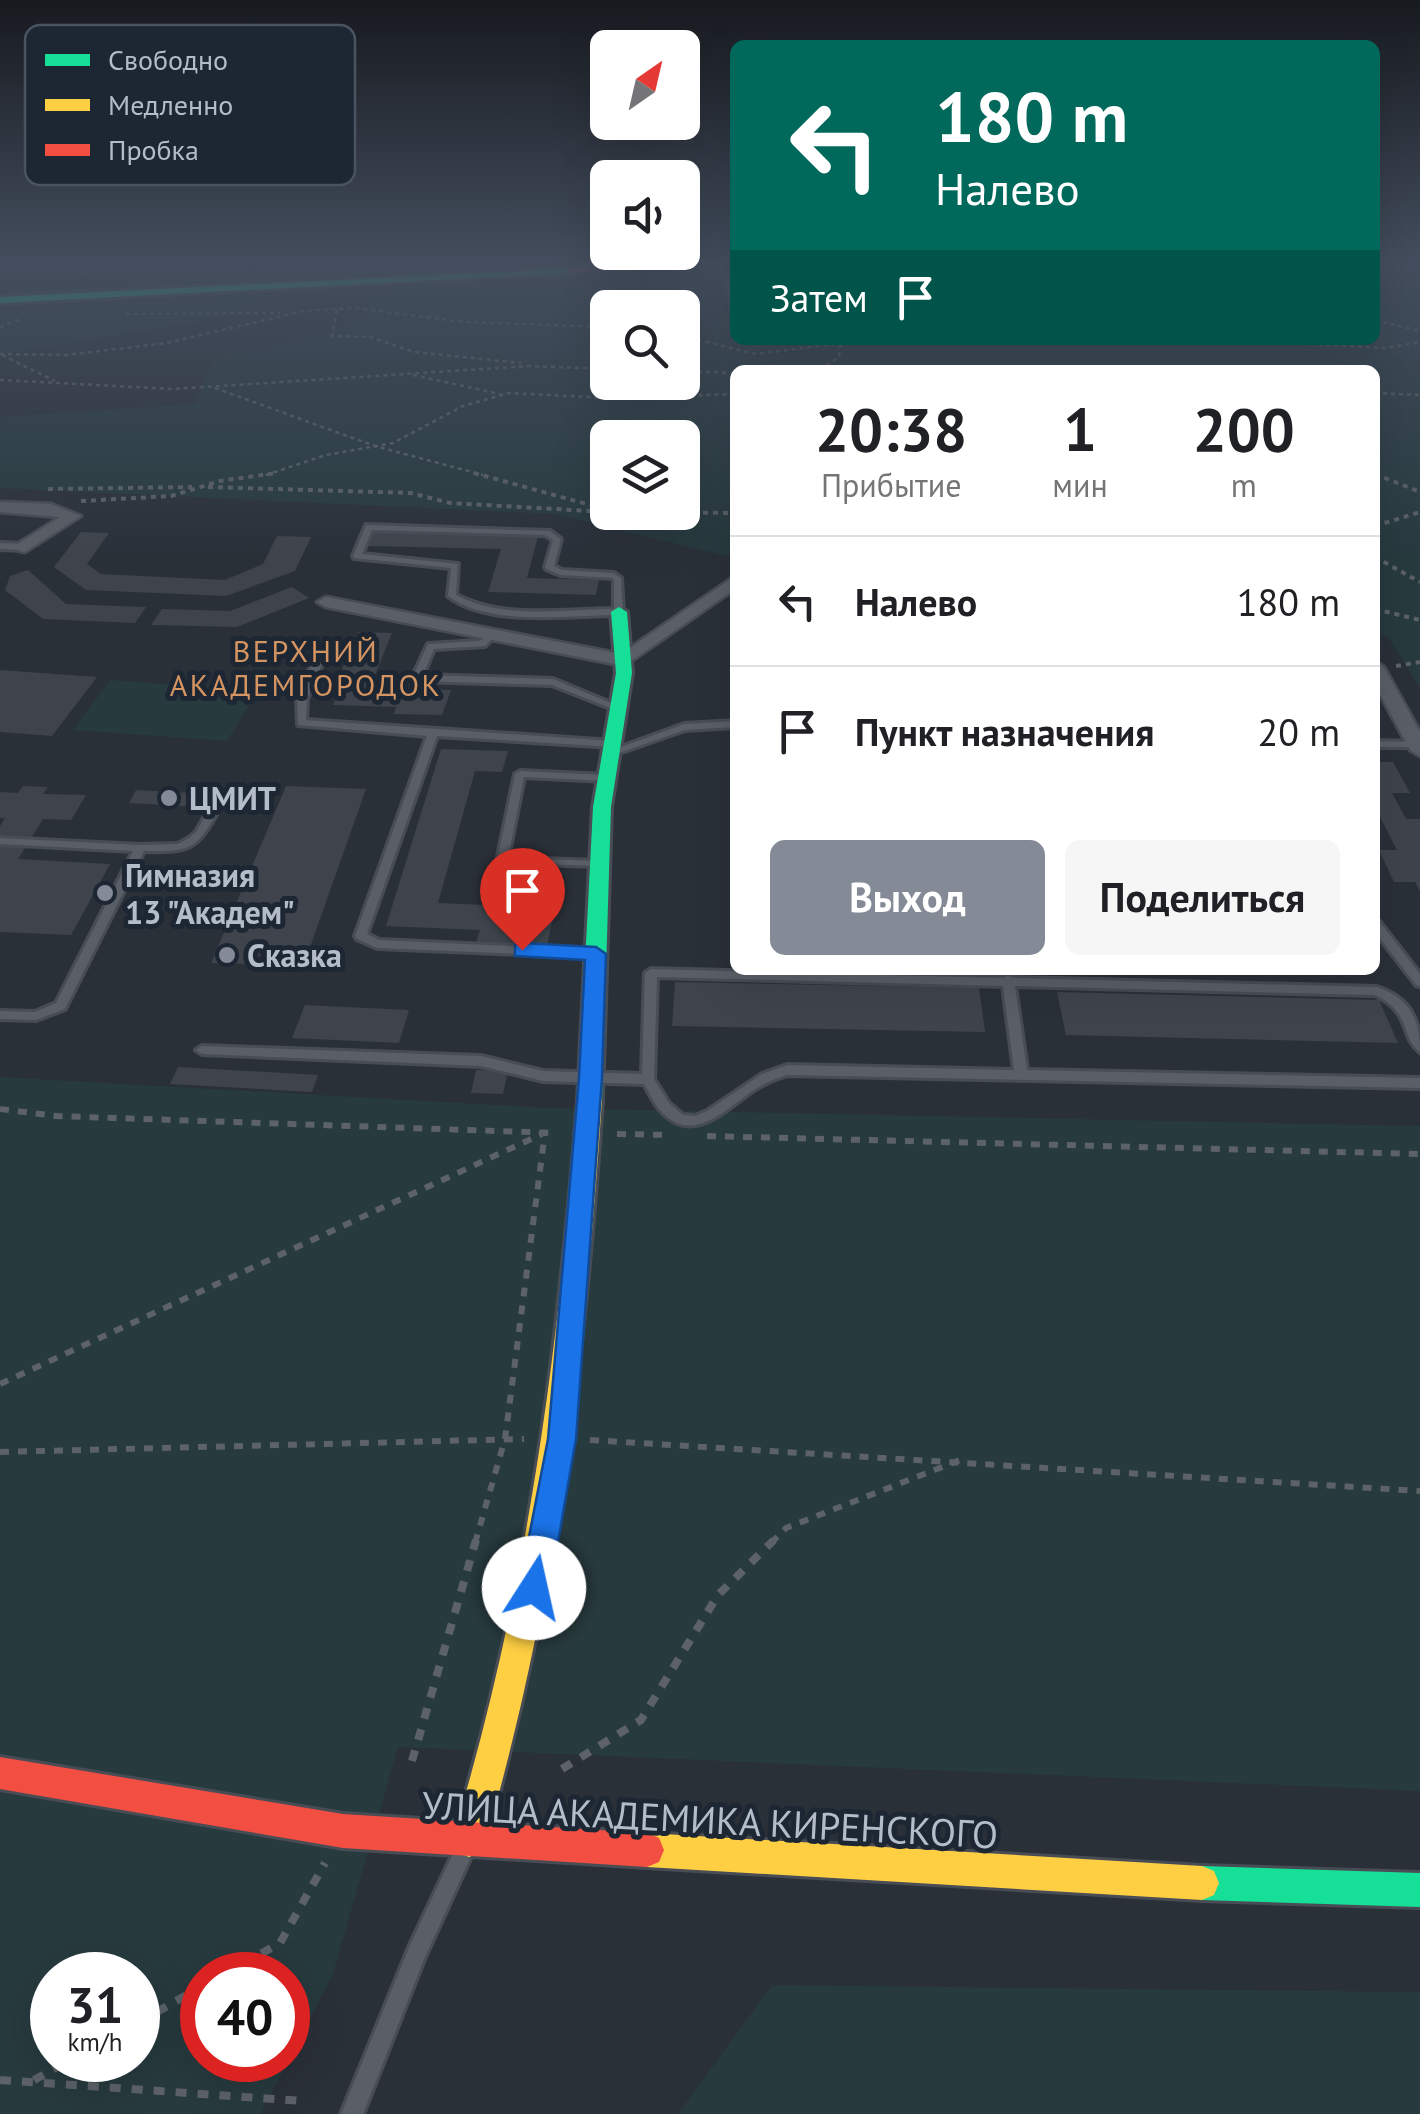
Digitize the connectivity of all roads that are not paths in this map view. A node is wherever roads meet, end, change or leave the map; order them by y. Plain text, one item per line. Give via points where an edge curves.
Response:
1 (0, 507) edge
2 (0, 546) edge
3 (26, 547) joint
4 (730, 585) edge
5 (326, 602) dead end
6 (620, 612) junction
7 (490, 636) junction
8 (326, 642) dead end
9 (624, 660) junction
10 (1380, 678) edge
11 (619, 709) junction
12 (730, 724) edge
13 (433, 733) junction
14 (1380, 744) edge
15 (615, 747) junction
16 (1419, 747) edge
17 (606, 778) junction
18 (214, 809) dead end
19 (0, 841) edge
20 (140, 848) junction
21 (599, 864) junction
22 (1380, 930) edge
23 (596, 954) junction
24 (730, 975) edge
25 (753, 975) edge
26 (1008, 980) junction
27 (1420, 982) edge
28 (0, 1014) edge
29 (1420, 1048) edge
30 (202, 1050) dead end
31 (1021, 1074) junction
32 (591, 1078) junction
33 (648, 1080) junction
34 (1420, 1083) edge
35 (0, 1773) edge
36 (470, 1840) junction
37 (1420, 1890) edge
38 (352, 2114) edge

1 - 3 street via 73,516
2 - 3 lane
4 - 9 street
5 - 7 street
6 - 6 lane via 477,607 452,596 455,566 356,554 370,526 548,533 557,539 549,567 614,576
6 - 9 main road
7 - 9 street
7 - 11 lane via 482,644 431,646 417,678 553,682
8 - 13 lane via 302,699 301,722
9 - 11 main road
10 - 16 street
11 - 15 main road
12 - 15 lane via 684,728
13 - 15 lane
13 - 23 lane via 361,936 376,944
14 - 16 lane
15 - 17 main road
17 - 21 main road
17 - 21 lane via 520,774 502,862
18 - 20 lane via 196,843
19 - 20 lane
20 - 28 lane via 61,1006 36,1016
21 - 23 main road
22 - 27 lane
23 - 32 main road
24 - 33 lane via 651,973
25 - 26 lane
26 - 29 lane via 1377,991 1405,1009
26 - 31 lane
30 - 32 lane via 480,1062
31 - 33 lane via 773,1072 712,1117 689,1122 671,1116
31 - 34 lane
32 - 33 lane
32 - 36 main road via 562,1439 496,1766
35 - 36 main road, УЛИЦА АКАДЕМИКА КИРЕНСКОГО via 343,1830
36 - 37 main road, УЛИЦА АКАДЕМИКА КИРЕНСКОГО
36 - 38 lane

